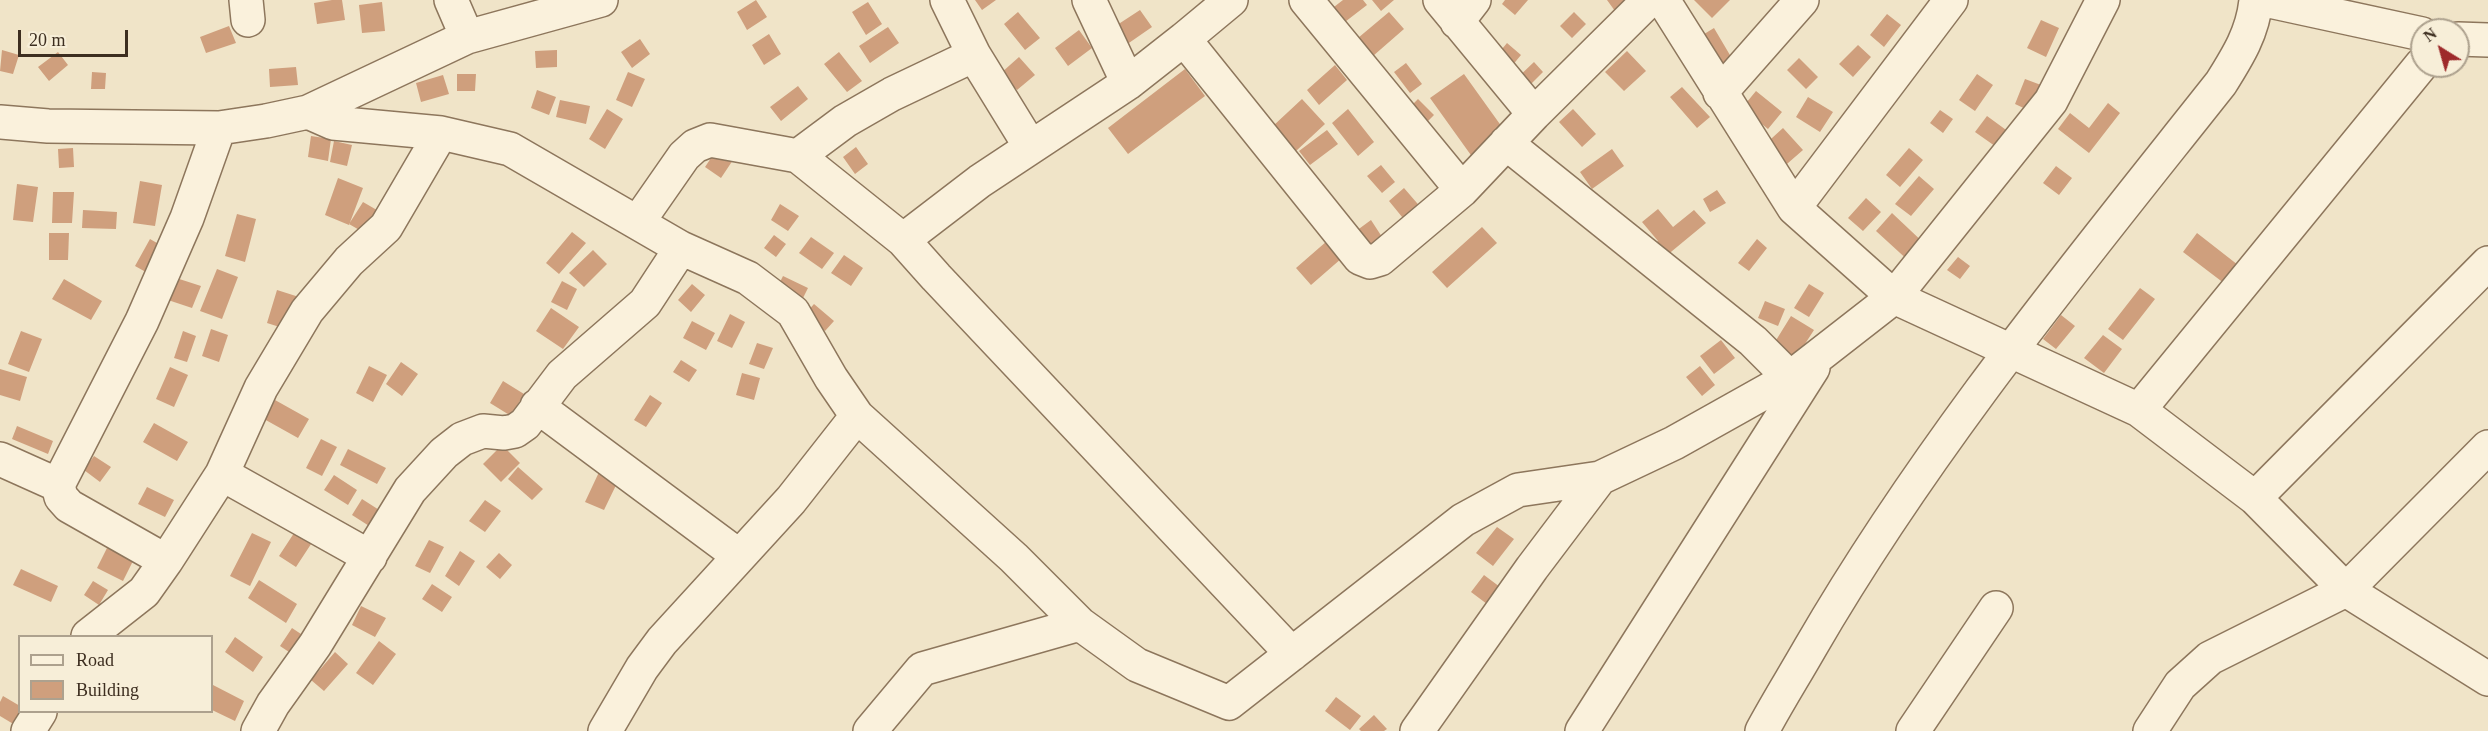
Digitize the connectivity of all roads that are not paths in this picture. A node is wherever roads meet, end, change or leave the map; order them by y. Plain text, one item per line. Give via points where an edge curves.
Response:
1 (451, 0) edge
2 (601, 0) edge
3 (947, 0) edge
4 (1089, 0) edge
5 (1231, 0) edge
6 (1306, 0) edge
7 (1649, 0) edge
8 (1663, 0) edge
9 (1802, 0) edge
10 (1951, 0) edge
11 (2103, 0) edge
12 (2256, 0) edge
13 (2265, 0) edge
14 (1457, 7) edge
15 (2410, 31) edge
16 (467, 37) junction
17 (1184, 39) junction
18 (2470, 39) edge
19 (2488, 40) edge
20 (974, 55) junction
21 (2411, 78) edge
22 (1128, 82) junction
23 (1720, 93) junction
24 (308, 112) junction
25 (1534, 114) junction
26 (0, 122) edge
27 (219, 128) junction
28 (441, 133) junction
29 (1506, 143) junction
30 (1030, 146) junction
31 (798, 156) junction
32 (1462, 190) junction
33 (1794, 208) junction
34 (638, 222) junction
35 (903, 240) junction
36 (681, 248) junction
37 (2488, 263) edge
38 (1894, 297) junction
39 (2010, 350) junction
40 (1824, 352) junction
41 (1790, 378) junction
42 (537, 406) junction
43 (2139, 410) junction
44 (858, 416) junction
45 (2488, 447) edge
46 (0, 459) edge
47 (222, 474) junction
48 (1600, 478) junction
49 (58, 485) junction
50 (2255, 498) junction
51 (739, 556) junction
52 (370, 557) junction
53 (166, 561) junction
54 (2346, 590) junction
55 (1996, 608) dead end
56 (1080, 624) junction
57 (89, 635) edge
58 (1292, 654) junction
59 (2488, 679) edge
60 (39, 713) edge
61 (28, 731) edge
62 (258, 731) edge
63 (605, 731) edge
64 (870, 731) edge
65 (1417, 731) edge
66 (1582, 731) edge
67 (1762, 731) edge
68 (1913, 731) edge
69 (2150, 731) edge

1 - 16 street
2 - 16 street
3 - 20 street
4 - 22 street
5 - 17 street
6 - 32 street
7 - 25 street
8 - 23 street
9 - 23 street
10 - 33 street
11 - 38 street via 2051,101
12 - 39 street via 2254,21 2243,49 2221,83
13 - 15 street
14 - 25 street
16 - 24 street
17 - 22 street
17 - 32 street via 1360,258 1370,262 1380,259
18 - 19 street
20 - 30 street
20 - 31 street via 845,121
21 - 43 street
22 - 30 street
23 - 33 street
24 - 27 street
24 - 28 street via 333,123
25 - 29 street
26 - 27 street
27 - 49 street via 187,218 142,321
28 - 34 street via 510,149
28 - 47 street via 386,227 349,261 307,311 261,388
29 - 32 street
29 - 41 street via 1754,341
30 - 35 street
31 - 34 street via 710,140 695,146
31 - 35 street
33 - 38 street
34 - 36 street
35 - 58 street
36 - 42 street via 645,303 562,375
36 - 44 street via 748,278 793,312
37 - 50 street
38 - 39 street
38 - 40 street
39 - 43 street
39 - 67 street via 1910,487 1849,580
40 - 41 street
40 - 66 street
41 - 48 street via 1674,443
42 - 51 street
42 - 52 street via 515,431 483,431 462,439 444,453 410,490
43 - 50 street
44 - 51 street via 791,500
44 - 56 street via 1014,558
45 - 54 street
46 - 49 street
47 - 52 street
47 - 53 street
48 - 58 street via 1518,490 1463,520
48 - 65 street
49 - 53 street via 69,506
50 - 54 street
51 - 63 street via 662,641
52 - 62 street
53 - 57 street via 144,592
54 - 59 street
54 - 69 street via 2210,658 2180,685
55 - 68 street
56 - 58 street via 1137,665 1229,703
56 - 64 street via 922,669
60 - 61 street

